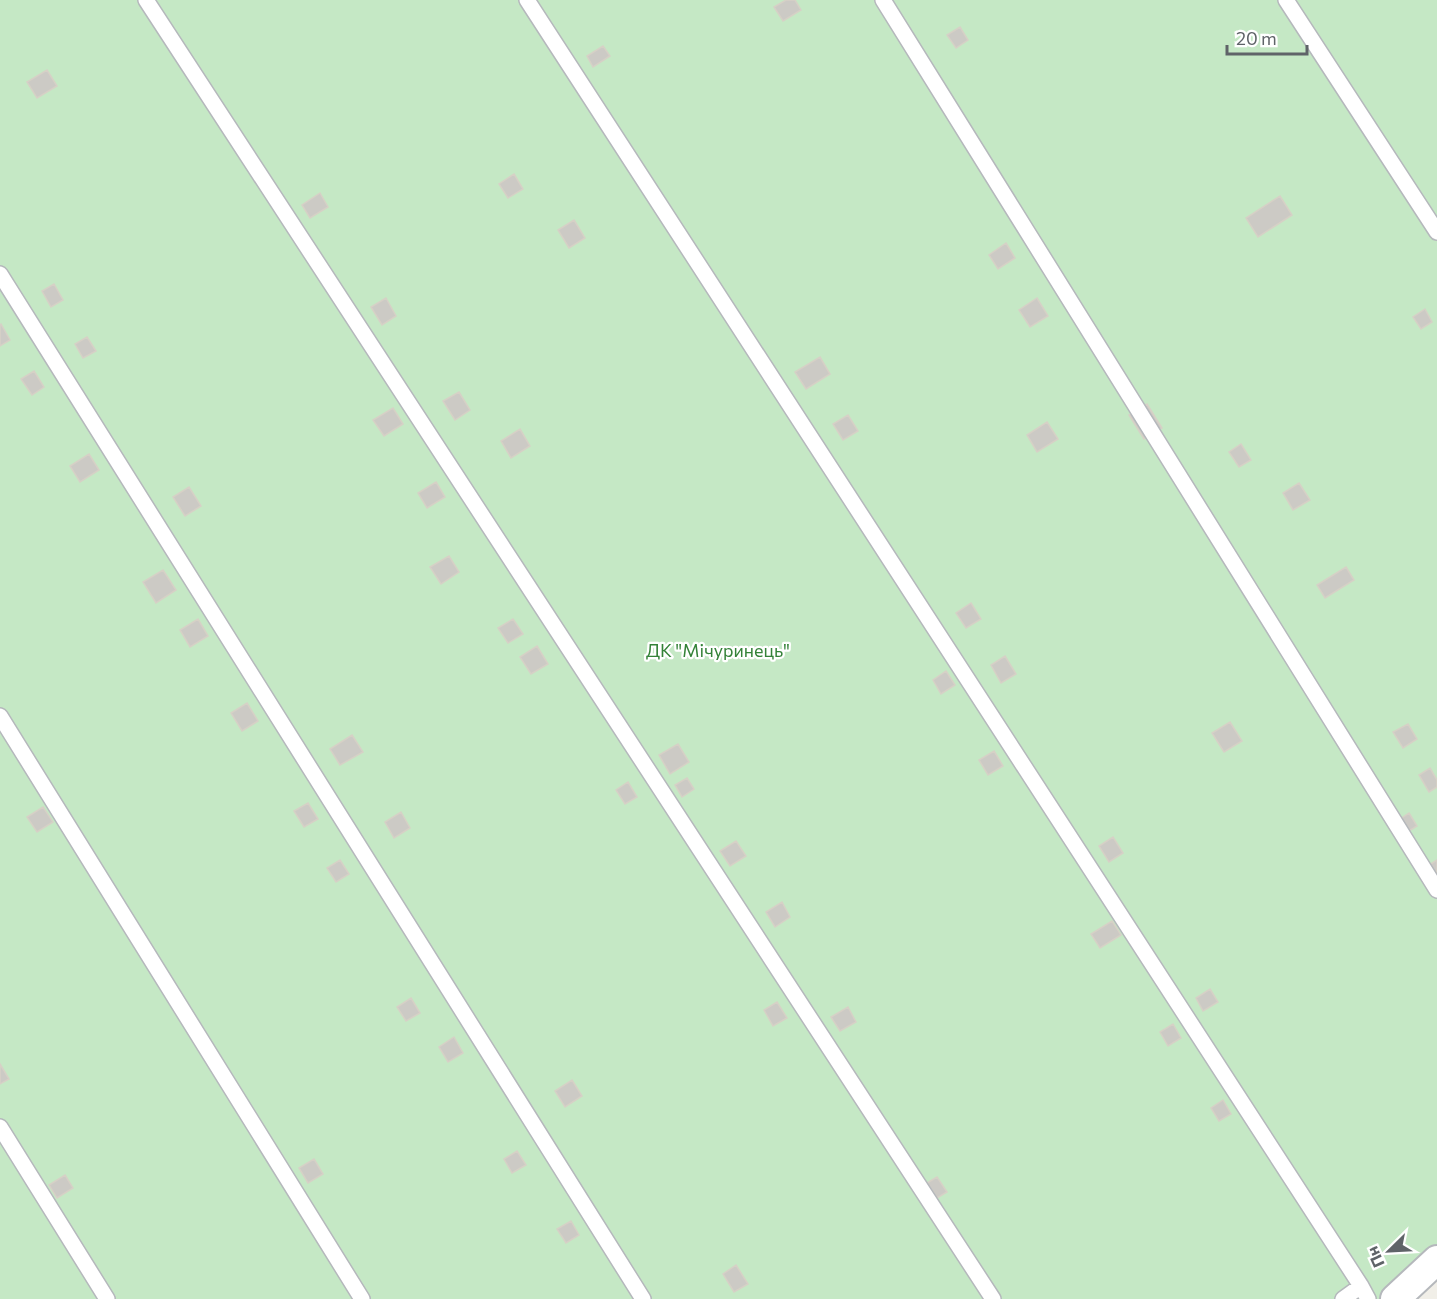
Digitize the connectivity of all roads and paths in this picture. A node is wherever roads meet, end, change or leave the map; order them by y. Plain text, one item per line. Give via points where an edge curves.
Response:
1 (146, 0) edge
2 (528, 0) edge
3 (883, 0) edge
4 (1286, 0) edge
5 (1437, 232) edge
6 (0, 274) edge
7 (0, 716) edge
8 (1437, 890) edge
9 (0, 1127) edge
10 (1437, 1260) edge
11 (1364, 1292) edge
12 (107, 1299) edge
13 (362, 1299) edge
14 (643, 1299) edge
15 (993, 1299) edge
16 (1342, 1299) edge
17 (1395, 1299) edge

1 - 15 lane
2 - 11 lane
3 - 8 lane
4 - 5 lane
6 - 14 lane
7 - 13 lane
9 - 12 lane
10 - 17 street
11 - 16 lane

